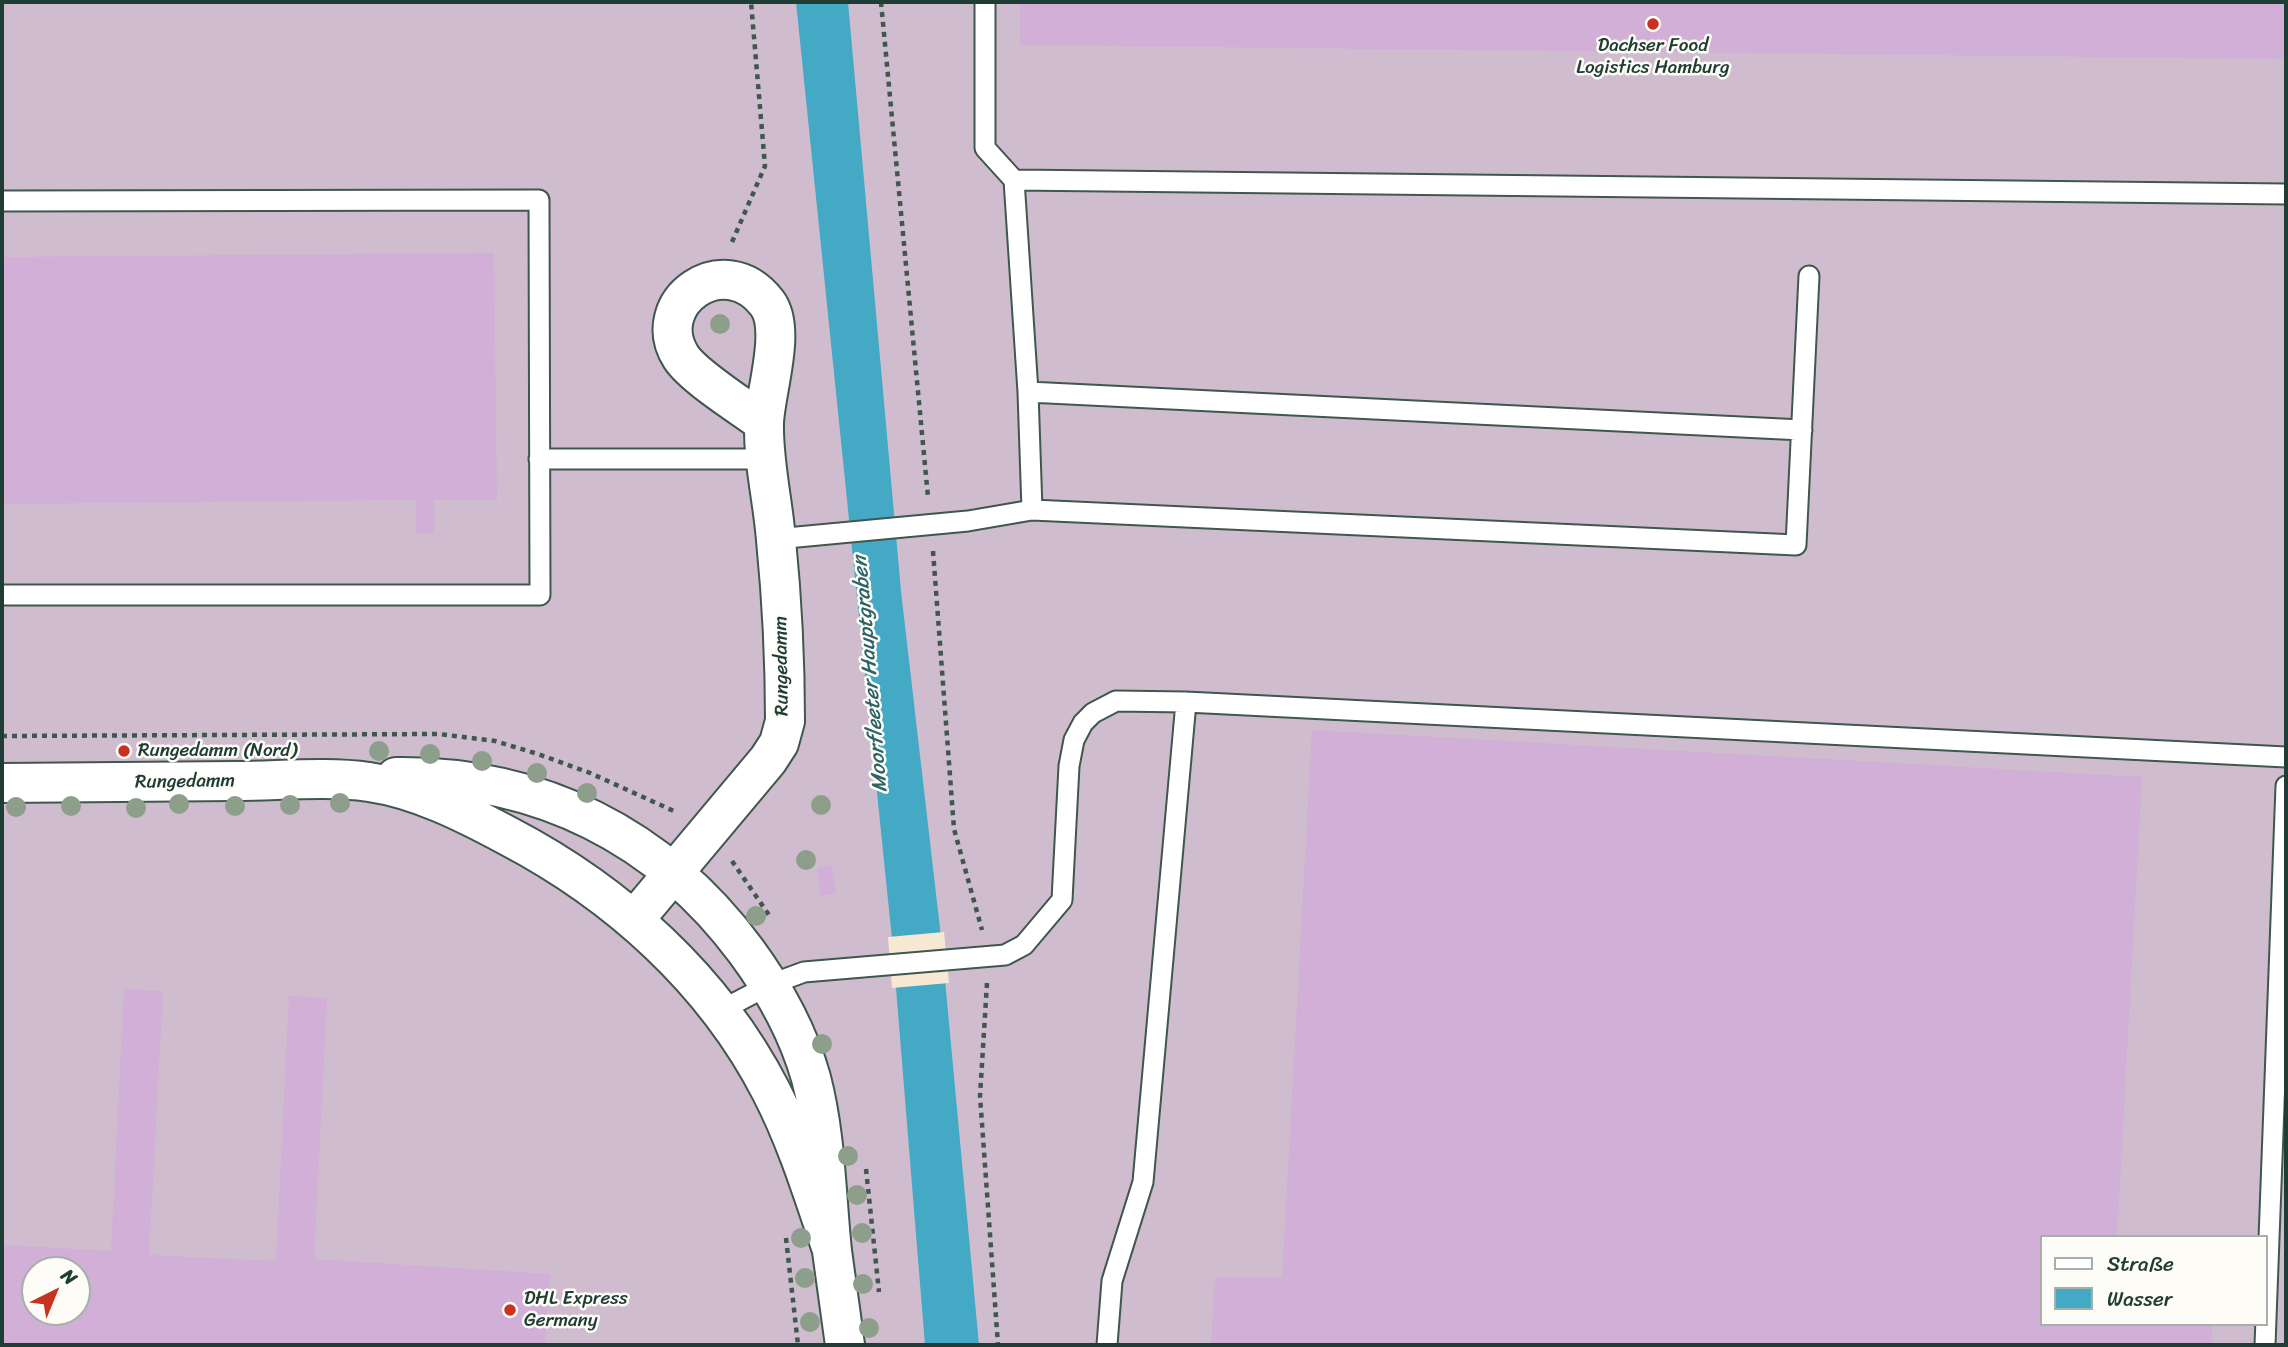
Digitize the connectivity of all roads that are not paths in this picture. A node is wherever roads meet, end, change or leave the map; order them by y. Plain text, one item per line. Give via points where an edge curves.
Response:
1 (985, 2) edge
2 (1014, 180) junction
3 (2286, 194) edge
4 (2, 201) edge
5 (1809, 276) dead end
6 (1028, 392) junction
7 (1802, 430) junction
8 (766, 441) junction
9 (539, 459) junction
10 (1032, 510) junction
11 (776, 539) junction
12 (2, 595) edge
13 (1186, 702) junction
14 (2286, 757) edge
15 (368, 782) junction
16 (2, 783) edge
17 (2286, 786) edge
18 (675, 873) junction
19 (634, 920) junction
20 (769, 985) junction
21 (720, 1011) junction
22 (832, 1250) junction
23 (2267, 1292) edge
24 (2266, 1326) edge
25 (845, 1345) edge
26 (1107, 1345) edge
27 (2265, 1345) edge

1 - 2 lane via 985,148
2 - 3 lane
2 - 6 lane
4 - 9 lane via 539,200
5 - 7 lane
6 - 7 lane
6 - 10 lane
7 - 10 lane via 1796,545
8 - 8 street, Rungedamm via 775,327 770,307 743,282 716,279 701,284 680,304 673,332 681,357
8 - 9 lane
8 - 11 street, Rungedamm
9 - 12 lane via 540,595
10 - 11 lane
11 - 18 street, Rungedamm via 785,665 785,720 779,743
13 - 14 lane
13 - 20 lane via 1116,701 1083,723 1069,766 1062,900 1024,945 989,957 804,972
13 - 26 lane via 1143,1182 1112,1281
15 - 16 street, Rungedamm
15 - 18 street, Rungedamm via 391,777 491,784 548,801 610,828
15 - 19 street, Rungedamm via 469,815 601,892
17 - 23 lane
18 - 19 street, Rungedamm
18 - 20 street, Rungedamm via 716,913
19 - 21 street, Rungedamm
20 - 21 lane
20 - 22 street, Rungedamm via 801,1047 818,1108
21 - 22 street, Rungedamm via 773,1094
22 - 25 street, Rungedamm
24 - 27 lane

